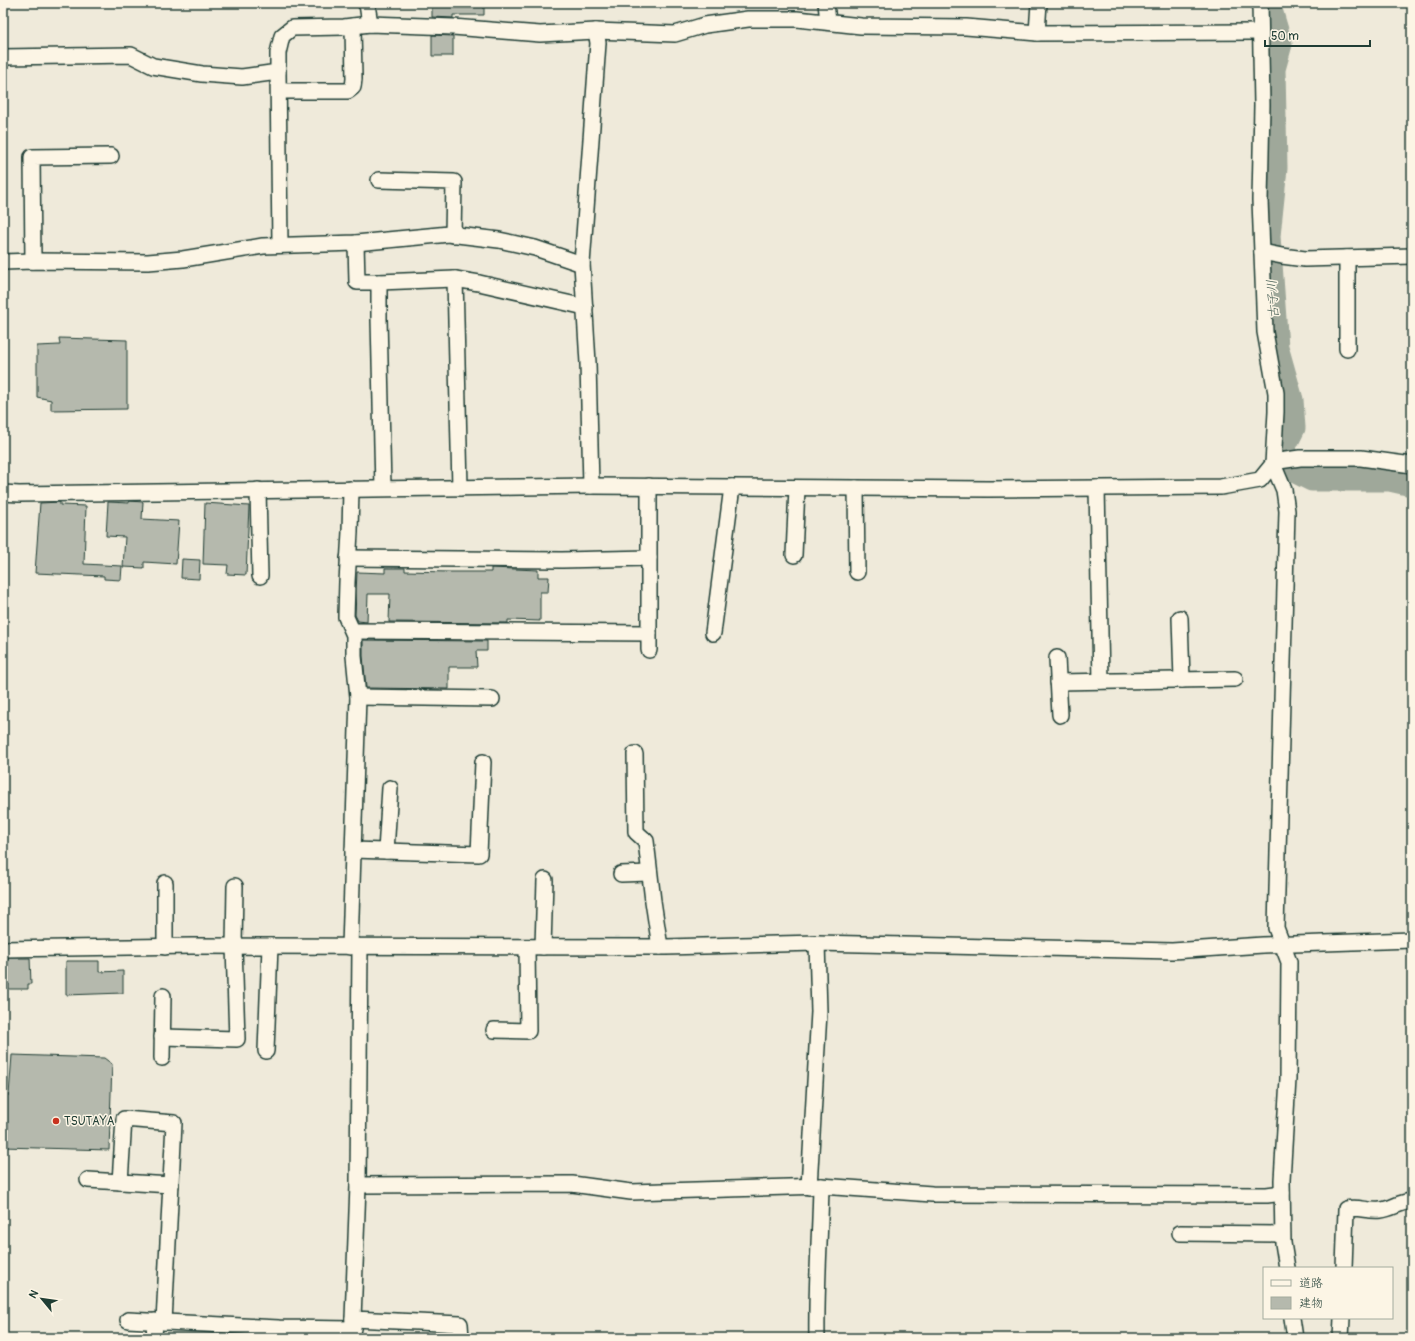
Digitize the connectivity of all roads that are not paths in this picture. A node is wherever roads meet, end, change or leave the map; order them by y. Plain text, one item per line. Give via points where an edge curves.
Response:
1 (365, 3) edge
2 (826, 3) edge
3 (1039, 3) edge
4 (1260, 3) edge
5 (828, 22) junction
6 (370, 24) junction
7 (353, 26) junction
8 (596, 31) junction
9 (1037, 32) junction
10 (1260, 32) junction
11 (3, 57) edge
12 (278, 72) junction
13 (279, 91) junction
14 (111, 156) dead end
15 (379, 180) dead end
16 (453, 235) junction
17 (356, 243) junction
18 (280, 245) junction
19 (1262, 252) junction
20 (1412, 256) edge
21 (1347, 258) junction
22 (33, 261) junction
23 (3, 262) edge
24 (582, 264) junction
25 (455, 279) junction
26 (379, 282) junction
27 (584, 307) junction
28 (1347, 349) dead end
29 (1276, 462) junction
30 (1412, 465) edge
31 (591, 486) junction
32 (649, 486) junction
33 (732, 487) junction
34 (383, 488) junction
35 (460, 488) junction
36 (796, 488) junction
37 (856, 488) junction
38 (1097, 488) junction
39 (351, 489) junction
40 (258, 490) junction
41 (3, 493) edge
42 (794, 555) dead end
43 (348, 558) junction
44 (649, 558) junction
45 (857, 572) dead end
46 (260, 576) dead end
47 (1180, 618) dead end
48 (353, 631) junction
49 (649, 633) junction
50 (713, 633) dead end
51 (649, 650) dead end
52 (1057, 658) dead end
53 (1235, 679) dead end
54 (1182, 680) junction
55 (1101, 681) junction
56 (1058, 682) junction
57 (358, 697) junction
58 (492, 699) dead end
59 (1060, 715) dead end
60 (635, 754) dead end
61 (483, 762) dead end
62 (390, 788) dead end
63 (352, 850) junction
64 (386, 851) junction
65 (649, 873) junction
66 (621, 874) dead end
67 (545, 880) dead end
68 (165, 883) dead end
69 (234, 886) dead end
70 (1412, 940) edge
71 (817, 943) junction
72 (1282, 944) junction
73 (165, 946) junction
74 (234, 946) junction
75 (270, 946) junction
76 (355, 947) junction
77 (527, 947) junction
78 (543, 947) junction
79 (660, 947) junction
80 (3, 949) edge
81 (163, 996) dead end
82 (494, 1030) dead end
83 (162, 1036) junction
84 (266, 1051) dead end
85 (162, 1058) dead end
86 (88, 1180) dead end
87 (120, 1182) junction
88 (171, 1185) junction
89 (358, 1185) junction
90 (815, 1186) junction
91 (1282, 1193) junction
92 (1412, 1202) edge
93 (1180, 1233) dead end
94 (1282, 1234) junction
95 (1287, 1267) edge
96 (1344, 1267) edge
97 (353, 1319) junction
98 (1292, 1319) edge
99 (1342, 1319) edge
100 (128, 1320) dead end
101 (159, 1321) junction
102 (154, 1338) edge
103 (460, 1338) edge
104 (817, 1338) edge
105 (1294, 1338) edge
106 (1341, 1338) edge

1 - 6 street
2 - 5 street
3 - 9 street
4 - 10 street
5 - 8 street via 748,19 705,25 675,34
5 - 9 street via 860,26 966,27
6 - 7 street
6 - 8 street via 540,34
7 - 12 street via 292,28 282,36
7 - 13 street via 353,87 348,91
8 - 24 street via 598,43
9 - 10 street
10 - 19 street
11 - 12 street via 131,55 153,66 202,74 242,78
12 - 13 street
13 - 18 street
14 - 22 street via 32,157
15 - 16 street via 454,182
16 - 17 street
16 - 24 street via 499,240 535,248
17 - 18 street
17 - 26 street via 357,282
18 - 22 street via 148,262
19 - 21 street via 1305,259
19 - 29 street via 1265,332 1276,393
20 - 21 street
21 - 28 street
22 - 23 street
24 - 27 street
25 - 26 street
25 - 27 street
25 - 35 street
26 - 34 street
27 - 31 street
29 - 30 street via 1300,458 1361,458
29 - 38 street via 1260,480 1222,487
29 - 72 street via 1287,511 1276,928
31 - 32 street
31 - 35 street
32 - 33 street
32 - 44 street
33 - 36 street
33 - 50 street
34 - 35 street
34 - 39 street
36 - 37 street
36 - 42 street
37 - 38 street
37 - 45 street
38 - 55 street
39 - 40 street
39 - 43 street
40 - 41 street
40 - 46 street
43 - 44 street
43 - 48 street via 346,617
44 - 49 street
47 - 54 street
48 - 49 street
48 - 57 street
49 - 51 street
52 - 56 street
53 - 54 street
54 - 55 street
55 - 56 street
56 - 59 street
57 - 58 street
57 - 63 street
60 - 65 street via 636,832 646,840
61 - 64 street via 479,854
62 - 64 street
63 - 64 street
63 - 76 street
65 - 66 street
65 - 79 street
67 - 78 street
68 - 73 street
69 - 74 street
70 - 72 street
71 - 72 street via 1172,951
71 - 79 street
71 - 90 street via 819,1012
72 - 91 street via 1289,962 1288,1079
73 - 74 street
73 - 80 street
74 - 75 street
74 - 83 street via 237,1039
75 - 76 street
75 - 84 street
76 - 77 street
76 - 89 street
77 - 78 street
77 - 82 street via 528,1031
78 - 79 street
81 - 83 street
83 - 85 street
86 - 87 street
87 - 88 street
87 - 88 street via 124,1119 174,1123
88 - 101 street
89 - 90 street via 572,1184 631,1192
89 - 97 street
90 - 91 street via 932,1194 1167,1196
90 - 104 street via 819,1251
91 - 94 street
92 - 96 street via 1403,1202 1382,1210 1346,1209
93 - 94 street
94 - 95 street
97 - 101 street via 353,1329 279,1328
97 - 103 street via 460,1324
98 - 105 street
99 - 106 street
100 - 101 street
101 - 102 street

